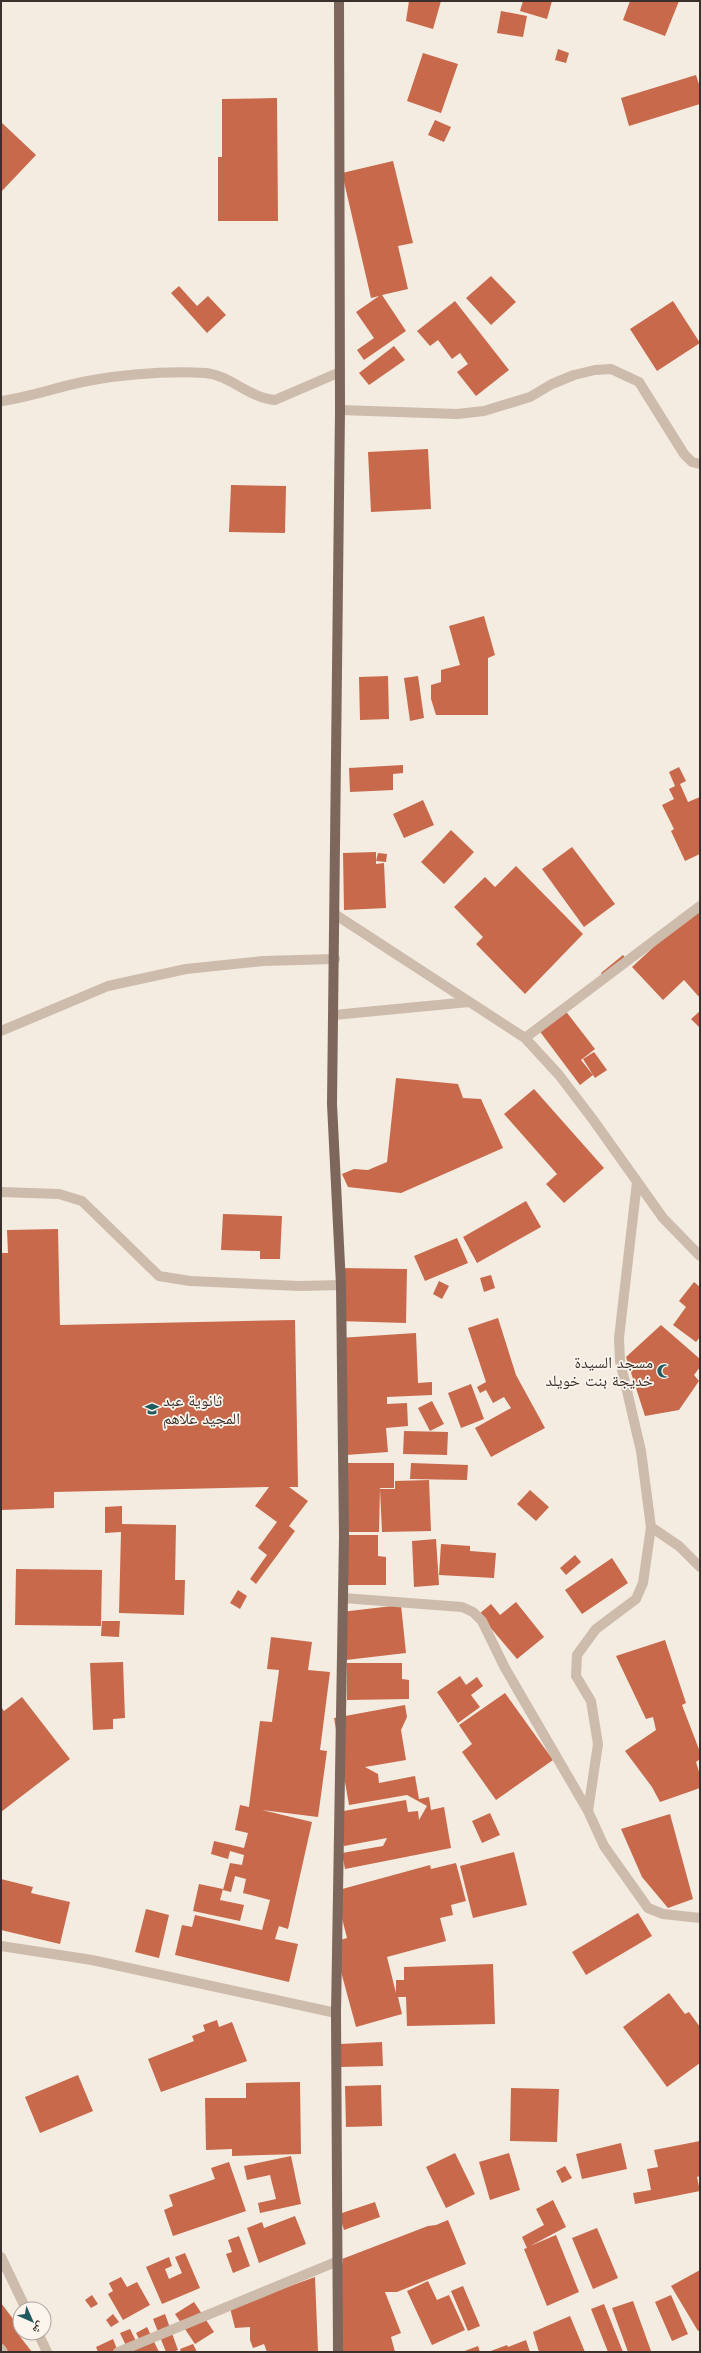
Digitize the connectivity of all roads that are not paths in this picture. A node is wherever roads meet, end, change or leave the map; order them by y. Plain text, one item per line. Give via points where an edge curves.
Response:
1 (339, 1) edge
2 (340, 372) junction
3 (1, 401) edge
4 (340, 410) junction
5 (700, 464) edge
6 (700, 906) edge
7 (336, 914) junction
8 (335, 959) junction
9 (469, 1002) junction
10 (334, 1015) junction
11 (1, 1031) edge
12 (525, 1038) junction
13 (637, 1182) junction
14 (1, 1192) edge
15 (700, 1256) edge
16 (341, 1285) junction
17 (651, 1527) junction
18 (700, 1567) edge
19 (343, 1598) junction
20 (588, 1811) junction
21 (689, 1918) junction
22 (700, 1918) edge
23 (700, 1925) edge
24 (1, 1946) edge
25 (336, 2013) junction
26 (1, 2257) edge
27 (338, 2261) junction
28 (22, 2301) edge
29 (42, 2341) edge
30 (1, 2349) edge
31 (3, 2352) edge
32 (47, 2352) edge
33 (118, 2352) edge
34 (338, 2352) edge

1 - 2 main road
2 - 3 street via 275,400 245,390 212,374 162,373 94,380
2 - 4 main road
4 - 5 street via 457,414 484,411 530,397 574,374 611,369 639,382 684,454 692,462
4 - 7 main road
6 - 12 street
7 - 8 main road
7 - 9 street
8 - 10 main road
8 - 11 street via 263,961 186,969 108,986
9 - 10 street
9 - 12 street
10 - 16 main road via 332,1104
12 - 13 street via 559,1075
13 - 15 street via 663,1218
13 - 17 street via 619,1338 620,1361 641,1451
14 - 16 street via 59,1194 82,1201 158,1276 190,1281 300,1286
16 - 19 main road
17 - 18 street via 679,1546
17 - 20 street via 643,1583 636,1599 596,1629 577,1655 576,1676 592,1701 598,1744
19 - 20 street via 462,1607 473,1612 482,1621 505,1668
19 - 25 main road
20 - 21 street via 604,1846 644,1904 663,1914
21 - 22 street
21 - 23 street
24 - 25 street via 92,1960
25 - 27 main road
26 - 28 street
27 - 33 street
27 - 34 main road
29 - 32 street
30 - 31 street

